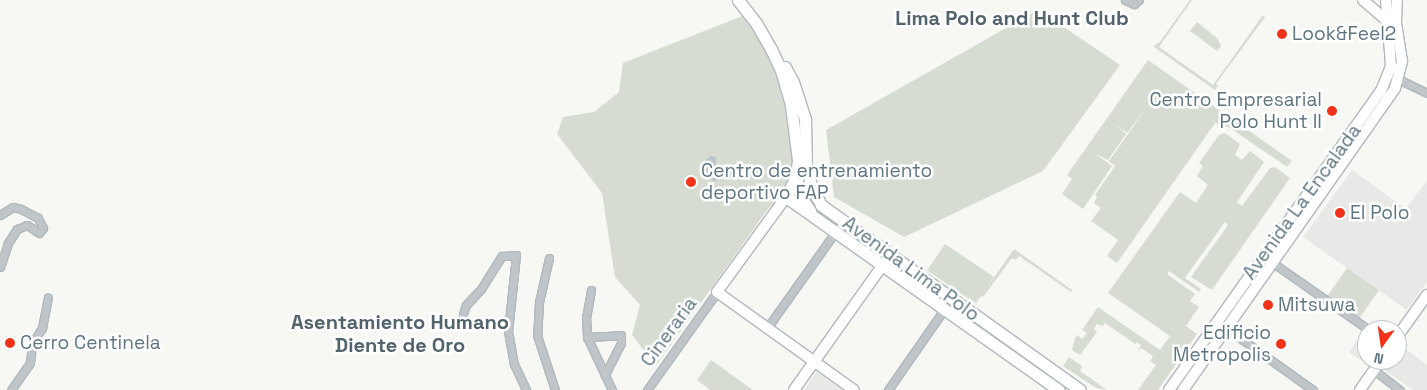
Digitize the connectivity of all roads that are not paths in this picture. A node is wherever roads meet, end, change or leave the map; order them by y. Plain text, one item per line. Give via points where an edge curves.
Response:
1 (738, 0) edge
2 (746, 0) edge
3 (1125, 0) edge
4 (1139, 0) edge
5 (1363, 0) edge
6 (1375, 0) edge
7 (1386, 0) edge
8 (1397, 0) edge
9 (1386, 20) junction
10 (1402, 54) junction
11 (1389, 74) junction
12 (1399, 79) junction
13 (1427, 93) edge
14 (796, 176) junction
15 (786, 197) junction
16 (810, 213) junction
17 (0, 215) edge
18 (843, 221) junction
19 (834, 231) junction
20 (890, 255) junction
21 (549, 258) dead end
22 (1273, 263) junction
23 (882, 264) junction
24 (0, 267) edge
25 (591, 290) dead end
26 (717, 292) junction
27 (1427, 294) edge
28 (48, 298) dead end
29 (945, 308) junction
30 (463, 314) dead end
31 (980, 319) junction
32 (1357, 322) edge
33 (1407, 323) edge
34 (767, 328) junction
35 (1226, 328) junction
36 (974, 329) junction
37 (587, 337) junction
38 (814, 362) junction
39 (1185, 366) junction
40 (1374, 370) joint
41 (1195, 373) junction
42 (604, 375) junction
43 (552, 388) edge
44 (11, 390) edge
45 (526, 390) edge
46 (612, 390) edge
47 (647, 390) edge
48 (794, 390) edge
49 (854, 390) edge
50 (888, 390) edge
51 (1059, 390) edge
52 (1080, 390) edge
53 (1169, 390) edge
54 (1184, 390) edge
55 (1312, 390) edge
56 (1360, 390) edge
57 (1400, 390) edge

1 - 14 main road via 756,23 781,70 797,141
2 - 18 main road, Avenida Lima Polo via 793,82 805,120 806,164 811,186 821,205
3 - 4 street via 1134,4
5 - 6 main road
5 - 9 main road
7 - 9 main road, Avenida La Encalada
8 - 10 main road, Avenida La Encalada via 1396,22
9 - 10 main road via 1394,29
9 - 11 main road, Avenida La Encalada via 1391,59
10 - 12 main road, Avenida La Encalada
11 - 12 street
11 - 39 main road, Avenida La Encalada via 1368,111
12 - 13 street
12 - 22 main road, Avenida La Encalada
14 - 15 main road
14 - 16 main road, Avenida Lima Polo
15 - 16 main road, Avenida Lima Polo
15 - 26 main road
16 - 19 main road, Avenida Lima Polo
17 - 24 street via 13,208 21,209 38,218 43,228 39,233 27,225 17,229 8,242
18 - 19 street
18 - 20 main road, Avenida Lima Polo
19 - 23 main road, Avenida Lima Polo
19 - 34 street
20 - 23 main road
20 - 31 main road, Avenida Lima Polo
21 - 43 street via 539,302 537,335
22 - 32 street
22 - 35 main road, Avenida La Encalada
23 - 29 main road, Avenida Lima Polo
23 - 38 main road
25 - 37 street via 586,317
26 - 34 main road
26 - 47 street, Cineraria
27 - 33 main road
28 - 44 street via 42,328 32,344 30,363
29 - 36 main road, Avenida Lima Polo
29 - 50 street
30 - 45 street via 466,305 481,289 502,256 516,255 508,331 512,359
31 - 36 main road
31 - 52 main road, Avenida Lima Polo
34 - 38 main road
35 - 41 main road, Avenida La Encalada
35 - 55 street
36 - 51 main road, Avenida Lima Polo
37 - 42 street
37 - 42 street via 622,335
38 - 48 main road
38 - 49 main road
39 - 41 main road
39 - 53 main road, Avenida La Encalada
40 - 56 main road
40 - 57 street
41 - 54 main road, Avenida La Encalada
42 - 46 street

